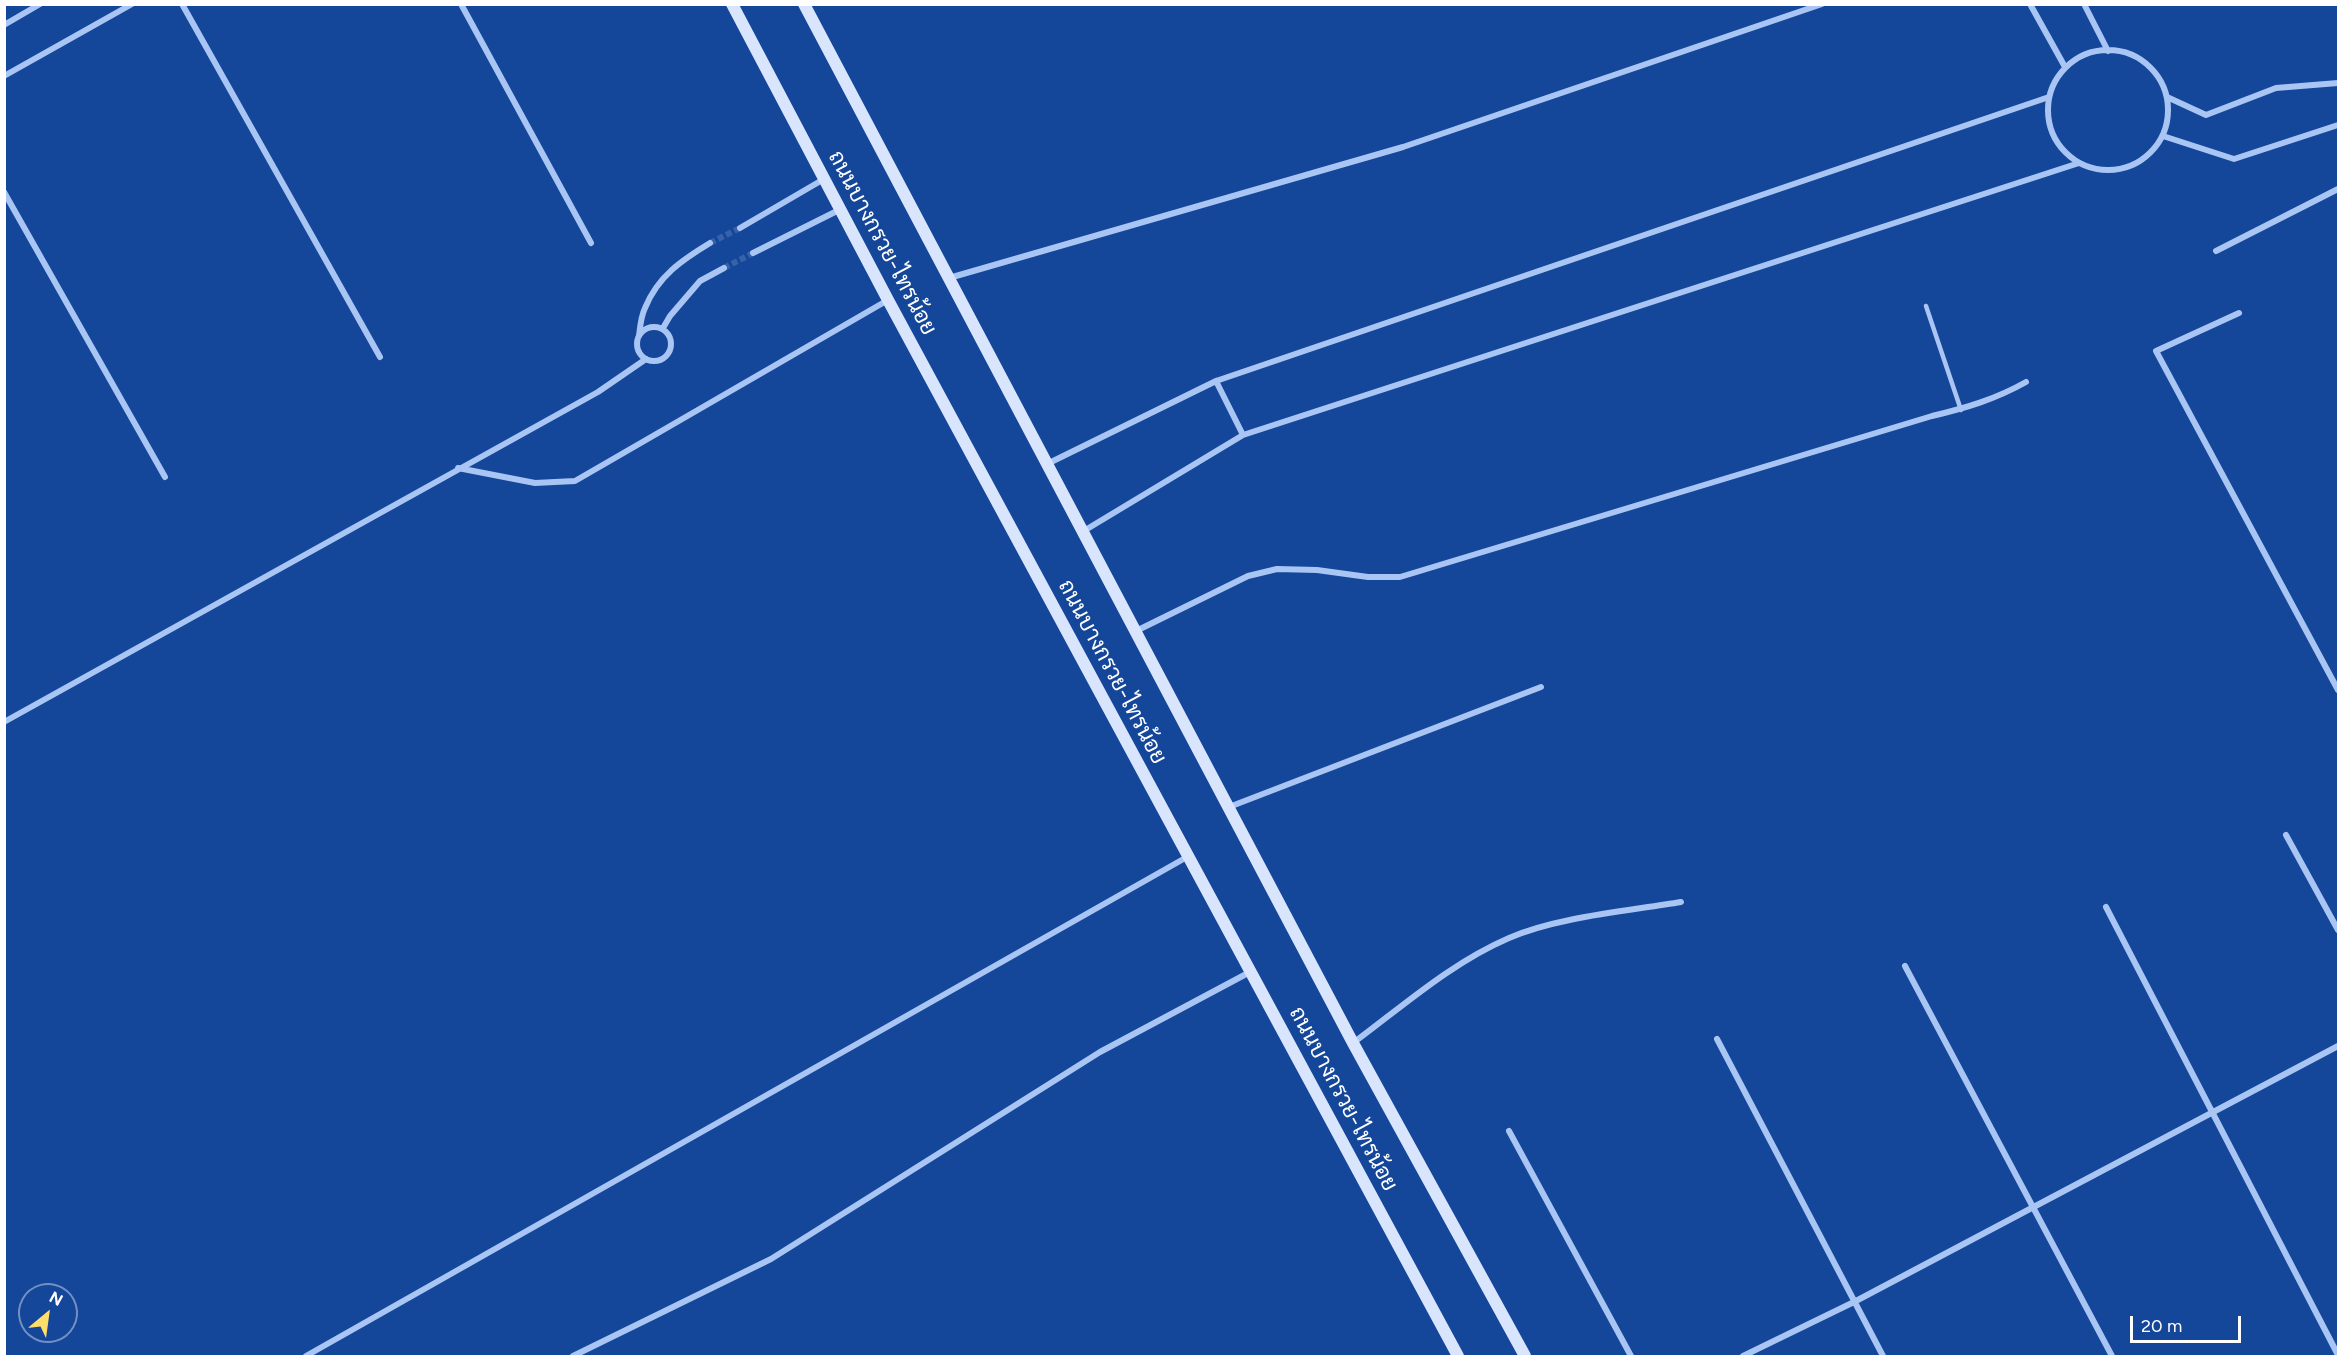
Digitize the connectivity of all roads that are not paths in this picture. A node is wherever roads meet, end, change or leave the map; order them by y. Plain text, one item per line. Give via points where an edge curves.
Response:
1 (40, 4) edge
2 (132, 4) edge
3 (182, 4) edge
4 (461, 4) edge
5 (732, 4) edge
6 (804, 4) edge
7 (1822, 4) edge
8 (2030, 4) edge
9 (2084, 4) edge
10 (4, 25) edge
11 (2108, 51) junction
12 (2064, 68) junction
13 (4, 76) edge
14 (2338, 83) edge
15 (2049, 97) junction
16 (2167, 97) junction
17 (2338, 124) edge
18 (2163, 136) junction
19 (2079, 164) junction
20 (824, 179) junction
21 (2338, 189) edge
22 (4, 192) edge
23 (839, 210) junction
24 (740, 228) tunnel mouth
25 (591, 243) dead end
26 (711, 243) tunnel mouth
27 (2216, 251) dead end
28 (753, 253) tunnel mouth
29 (724, 267) tunnel mouth
30 (948, 279) junction
31 (888, 300) junction
32 (1926, 306) dead end
33 (2239, 313) dead end
34 (663, 328) junction
35 (639, 336) junction
36 (380, 357) dead end
37 (646, 359) junction
38 (1216, 381) junction
39 (2026, 382) dead end
40 (1961, 410) junction
41 (1243, 435) junction
42 (1047, 465) junction
43 (458, 468) junction
44 (165, 477) dead end
45 (1082, 532) junction
46 (1136, 631) junction
47 (1541, 687) dead end
48 (2338, 690) edge
49 (4, 722) edge
50 (1229, 807) junction
51 (2286, 835) dead end
52 (1187, 857) junction
53 (1681, 903) dead end
54 (2106, 907) dead end
55 (2338, 930) edge
56 (1905, 966) dead end
57 (1250, 972) junction
58 (1717, 1039) dead end
59 (1353, 1044) junction
60 (2338, 1046) edge
61 (2212, 1112) junction
62 (1509, 1131) dead end
63 (2032, 1208) junction
64 (1854, 1302) junction
65 (2338, 1355) edge
66 (306, 1356) edge
67 (573, 1356) edge
68 (1458, 1356) edge
69 (1525, 1356) edge
70 (1631, 1356) edge
71 (1743, 1356) edge
72 (1883, 1356) edge
73 (2112, 1356) edge

1 - 10 street
2 - 13 street
3 - 36 street
4 - 25 street
5 - 20 main road, ถนนบางกรวย-ไทรน้อย
6 - 30 main road, ถนนบางกรวย-ไทรน้อย
7 - 30 street via 1403,147
8 - 12 street
9 - 11 street
11 - 12 street via 2079,57
11 - 16 street via 2142,60 2159,78
12 - 15 street
14 - 16 street via 2276,88 2206,115
15 - 19 street via 2051,132 2062,151
15 - 38 street
16 - 18 street
17 - 18 street via 2234,159
18 - 19 street via 2152,152 2120,170 2099,170
19 - 41 street
20 - 23 main road, ถนนบางกรวย-ไทรน้อย
20 - 24 street
21 - 27 street
22 - 44 street
23 - 28 street
23 - 31 main road, ถนนบางกรวย-ไทรน้อย
26 - 35 street via 682,260 661,281 644,309
29 - 34 street via 700,282
30 - 42 main road, ถนนบางกรวย-ไทรน้อย
31 - 43 street via 575,481 535,483
31 - 52 main road, ถนนบางกรวย-ไทรน้อย
32 - 40 lane
33 - 48 street via 2156,351
34 - 35 street via 645,329
34 - 37 street via 672,344 670,353 654,362
35 - 37 street via 639,353
37 - 43 street via 598,392
38 - 41 street
38 - 42 street
39 - 40 street via 1997,398
40 - 46 street via 1400,577 1277,569 1248,576
41 - 45 street
42 - 45 main road, ถนนบางกรวย-ไทรน้อย
43 - 49 street
45 - 46 main road, ถนนบางกรวย-ไทรน้อย
46 - 50 main road, ถนนบางกรวย-ไทรน้อย
47 - 50 street
50 - 59 main road, ถนนบางกรวย-ไทรน้อย
51 - 55 street
52 - 57 main road, ถนนบางกรวย-ไทรน้อย
52 - 66 street
53 - 59 street via 1553,924 1511,937 1463,960
54 - 61 street
56 - 63 street
57 - 67 street via 1100,1052 771,1259
57 - 68 main road, ถนนบางกรวย-ไทรน้อย
58 - 64 street
59 - 69 main road, ถนนบางกรวย-ไทรน้อย
60 - 61 street
61 - 63 street
61 - 65 street
62 - 70 street
63 - 64 street
63 - 73 street
64 - 71 street
64 - 72 street

